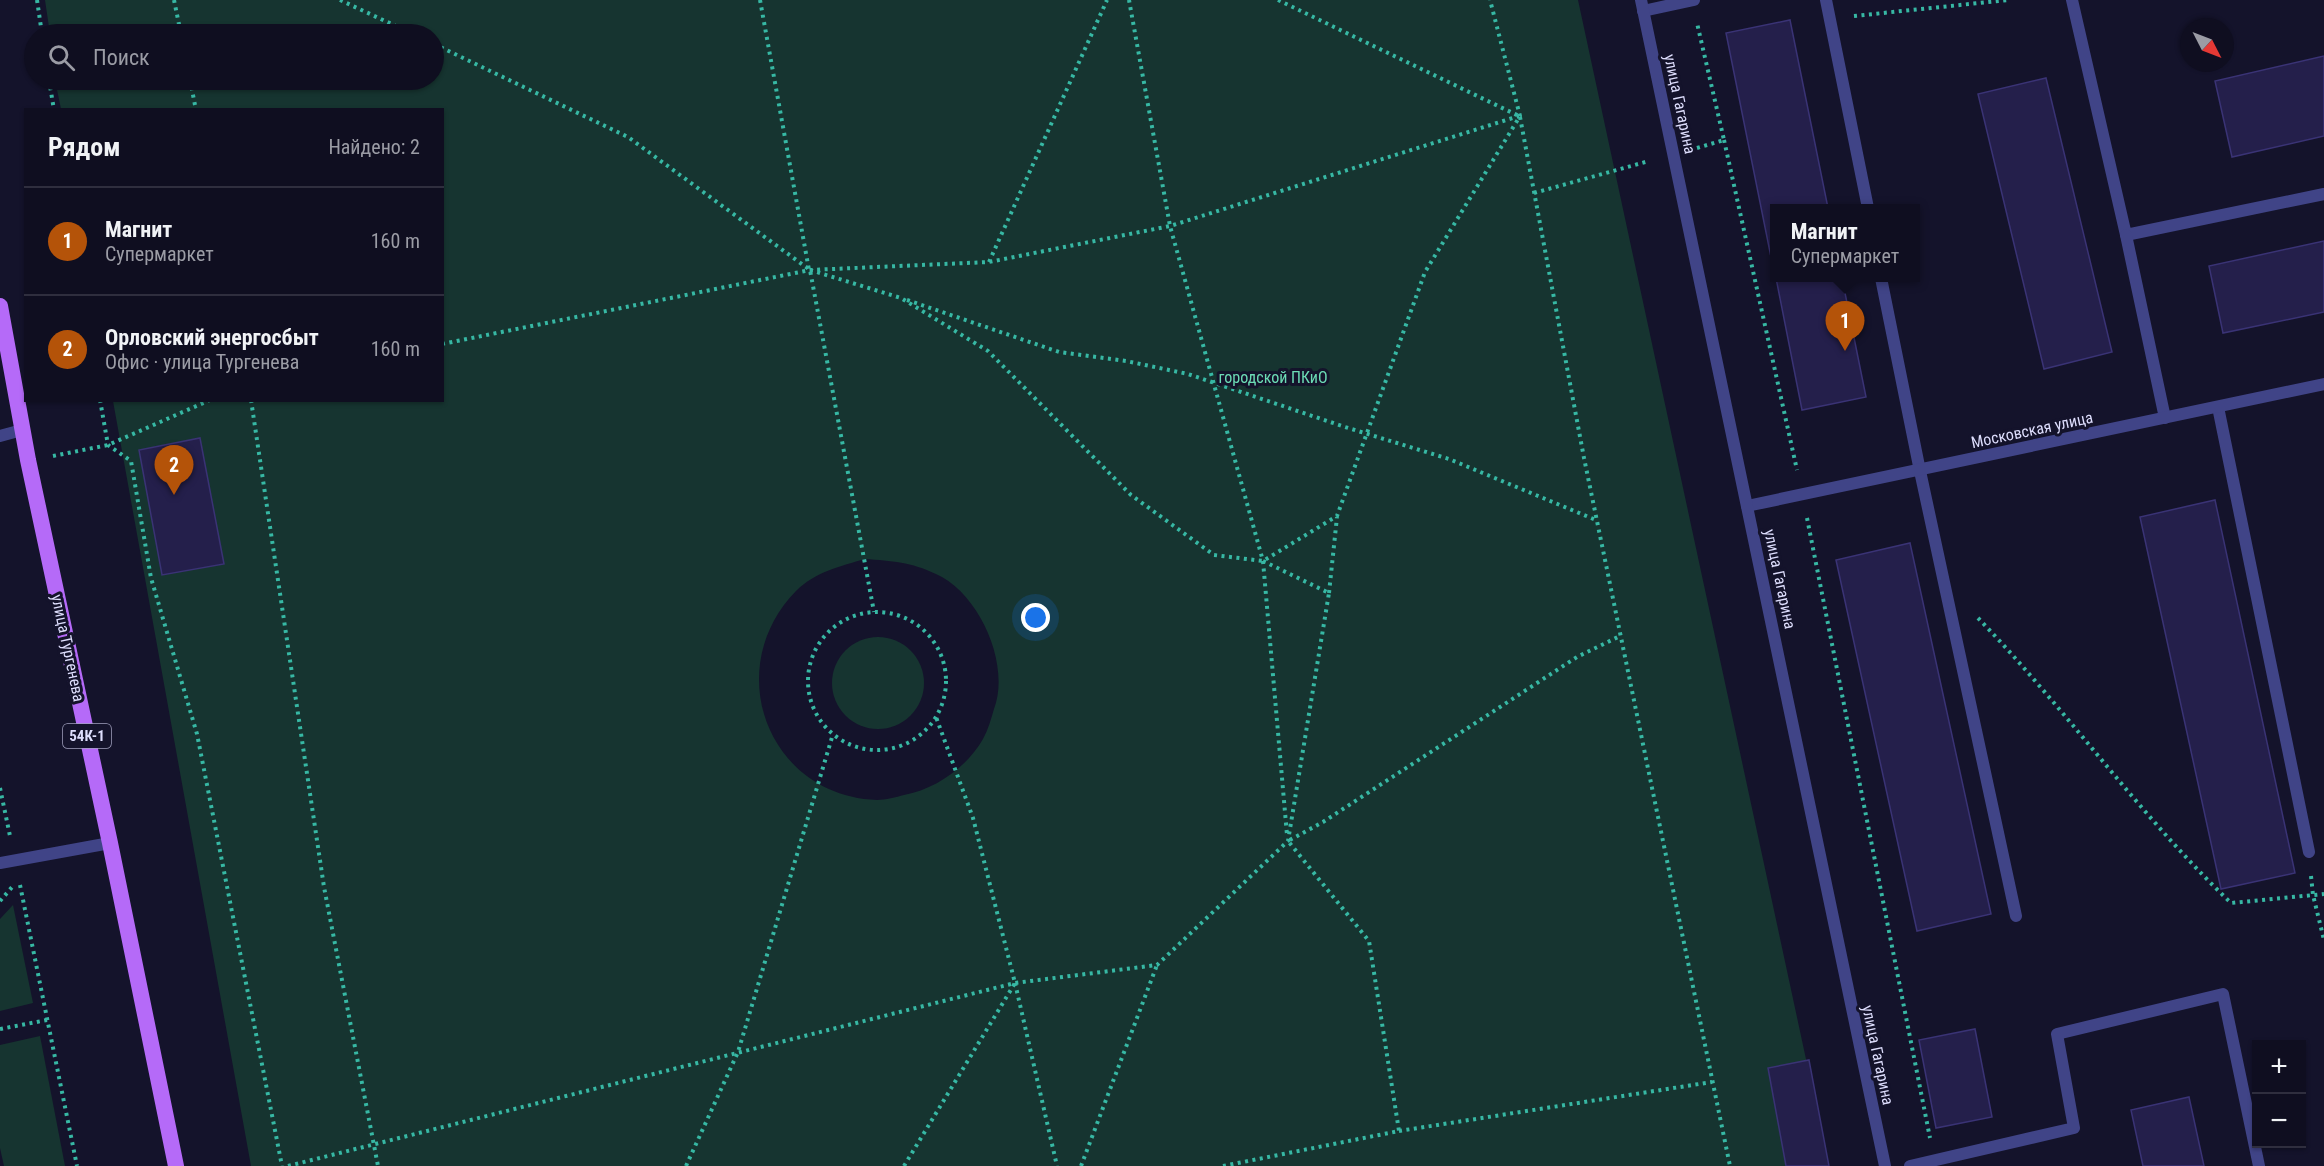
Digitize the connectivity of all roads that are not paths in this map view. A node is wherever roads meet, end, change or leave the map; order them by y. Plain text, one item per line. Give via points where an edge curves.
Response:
1 (1694, 0) edge
2 (1826, 0) edge
3 (2072, 0) edge
4 (1642, 6) edge
5 (2324, 194) edge
6 (1867, 204) edge
7 (2126, 235) junction
8 (1882, 282) edge
9 (0, 306) edge
10 (2324, 384) edge
11 (2218, 407) junction
12 (2165, 418) junction
13 (22, 430) junction
14 (0, 436) edge
15 (1920, 471) junction
16 (1748, 506) junction
17 (110, 843) junction
18 (2309, 852) dead end
19 (0, 862) edge
20 (2016, 916) dead end
21 (176, 1166) edge
22 (1885, 1166) edge
23 (1910, 1166) edge
24 (2259, 1166) edge

1 - 4 street
2 - 6 street
3 - 7 street
4 - 16 street, улица Гагарина
5 - 7 street
7 - 12 street
8 - 15 street
9 - 13 main road, улица Тургенева / 54К-1
10 - 11 street, Московская улица
11 - 12 street, Московская улица
11 - 18 street
12 - 15 street, Московская улица
13 - 14 street
13 - 17 main road, улица Тургенева / 54К-1
15 - 16 street, Московская улица
15 - 20 street
16 - 22 street, улица Гагарина
17 - 19 street
17 - 21 main road, улица Тургенева / 54К-1
23 - 24 street via 2074,1128 2057,1034 2223,994

